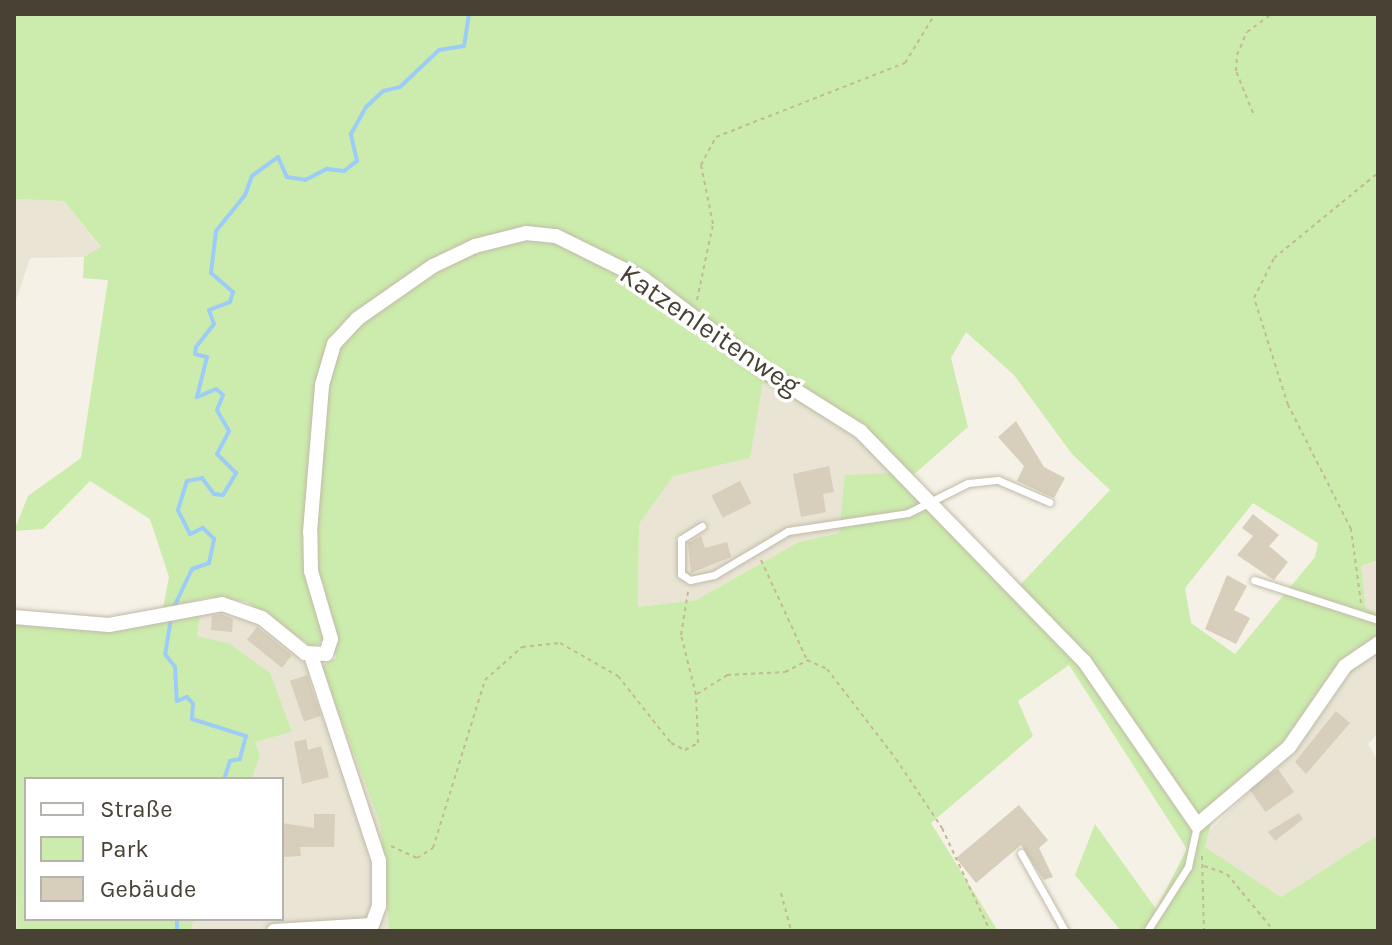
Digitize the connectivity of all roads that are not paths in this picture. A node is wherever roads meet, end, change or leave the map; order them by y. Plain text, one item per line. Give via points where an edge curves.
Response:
1 (928, 499) junction
2 (1049, 502) dead end
3 (702, 526) dead end
4 (1254, 580) dead end
5 (14, 617) edge
6 (1378, 620) edge
7 (1378, 644) edge
8 (311, 655) junction
9 (1197, 825) junction
10 (1021, 853) dead end
11 (274, 931) edge
12 (1065, 931) edge
13 (1147, 931) edge

1 - 2 lane via 998,480
1 - 3 lane via 908,513 788,531 714,575 690,580 681,574 681,539
1 - 8 street, Katzenleitenweg via 846,419 768,373 693,313 589,251 526,233 456,254 347,328 334,344 322,385 310,532 311,571 331,648
1 - 9 street, Katzenleitenweg via 1084,661
4 - 6 lane via 1276,592
5 - 8 street via 98,626 185,609 240,608
7 - 9 street via 1345,666 1289,747
8 - 11 street via 379,861 379,906 372,925
9 - 13 lane via 1188,867
10 - 12 lane

